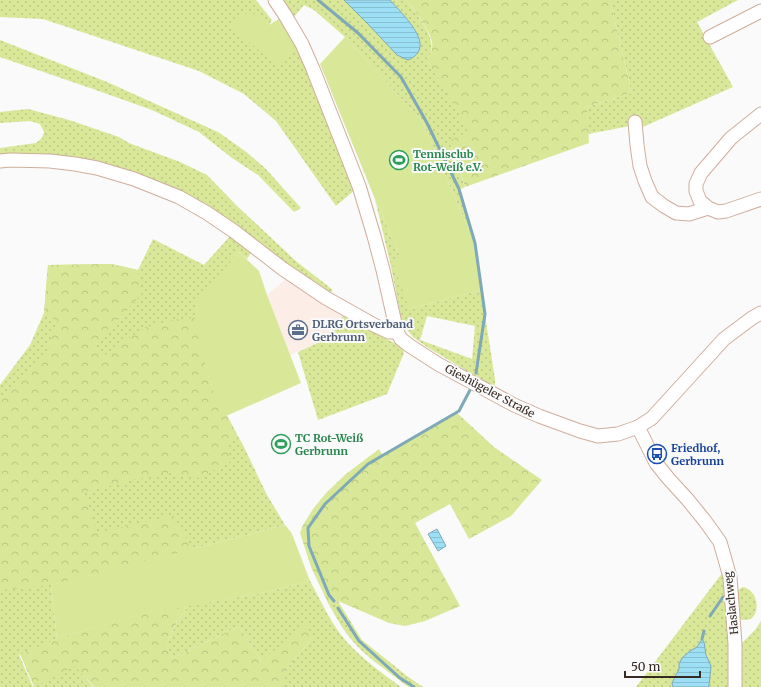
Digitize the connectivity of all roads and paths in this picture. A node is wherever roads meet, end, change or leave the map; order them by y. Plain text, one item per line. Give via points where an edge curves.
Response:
1 (275, 0) edge
2 (761, 11) edge
3 (710, 37) dead end
4 (761, 114) edge
5 (635, 122) dead end
6 (0, 161) edge
7 (761, 199) edge
8 (708, 208) junction
9 (761, 313) edge
10 (402, 339) junction
11 (638, 427) junction
12 (735, 687) edge

1 - 10 street via 302,44 359,186
2 - 3 street
4 - 8 street via 731,138 701,172 696,191 700,201
5 - 8 street via 640,166 652,197 676,213 689,214
6 - 10 street, Gieshügeler Straße via 50,161 97,168 179,197 235,232 326,298
7 - 8 street via 726,211 718,212
9 - 11 street, Gieshügeler Straße via 724,339 652,418
10 - 11 street, Gieshügeler Straße via 438,364 538,416 598,436 618,434
11 - 12 street, Haslachweg via 656,463 720,542 730,577 736,644

